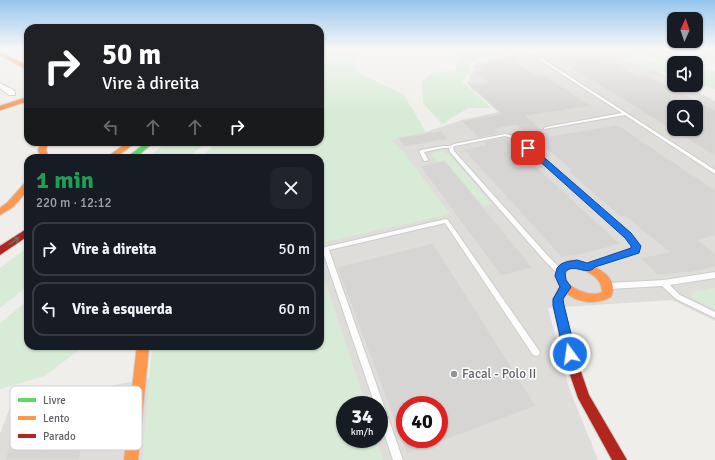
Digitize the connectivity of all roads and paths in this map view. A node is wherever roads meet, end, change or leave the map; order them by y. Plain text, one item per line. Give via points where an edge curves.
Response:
1 (559, 70) edge
2 (0, 85) edge
3 (7, 92) edge
4 (24, 100) edge
5 (0, 108) edge
6 (626, 114) junction
7 (546, 128) dead end
8 (127, 146) edge
9 (146, 146) edge
10 (451, 147) junction
11 (116, 154) edge
12 (135, 154) edge
13 (426, 160) dead end
14 (715, 172) edge
15 (24, 189) edge
16 (0, 212) edge
17 (24, 234) edge
18 (0, 251) edge
19 (589, 267) junction
20 (560, 272) junction
21 (715, 275) edge
22 (664, 283) junction
23 (607, 285) junction
24 (565, 287) junction
25 (715, 315) edge
26 (143, 350) edge
27 (536, 352) dead end
28 (139, 386) edge
29 (376, 396) edge
30 (388, 431) edge
31 (133, 450) edge
32 (132, 460) edge
33 (398, 460) edge
34 (620, 460) edge

1 - 6 lane
2 - 3 street
4 - 5 main road
6 - 7 lane
6 - 14 lane
8 - 11 main road
9 - 12 main road
10 - 13 lane via 421,152
10 - 19 lane via 505,135 517,138 634,241 635,250 591,264
10 - 20 lane
15 - 16 main road
18 -> 17 main road
19 - 20 main road via 570,264 564,266
19 - 23 main road via 603,278
20 - 24 main road via 561,282
21 - 22 lane
22 - 23 lane
22 - 25 lane via 678,297
23 - 24 main road via 607,293 596,299 580,297
24 - 34 main road via 558,299 558,305 573,366 584,398
26 - 28 main road
27 - 29 lane via 446,221 325,249
30 - 33 lane
31 - 32 main road

